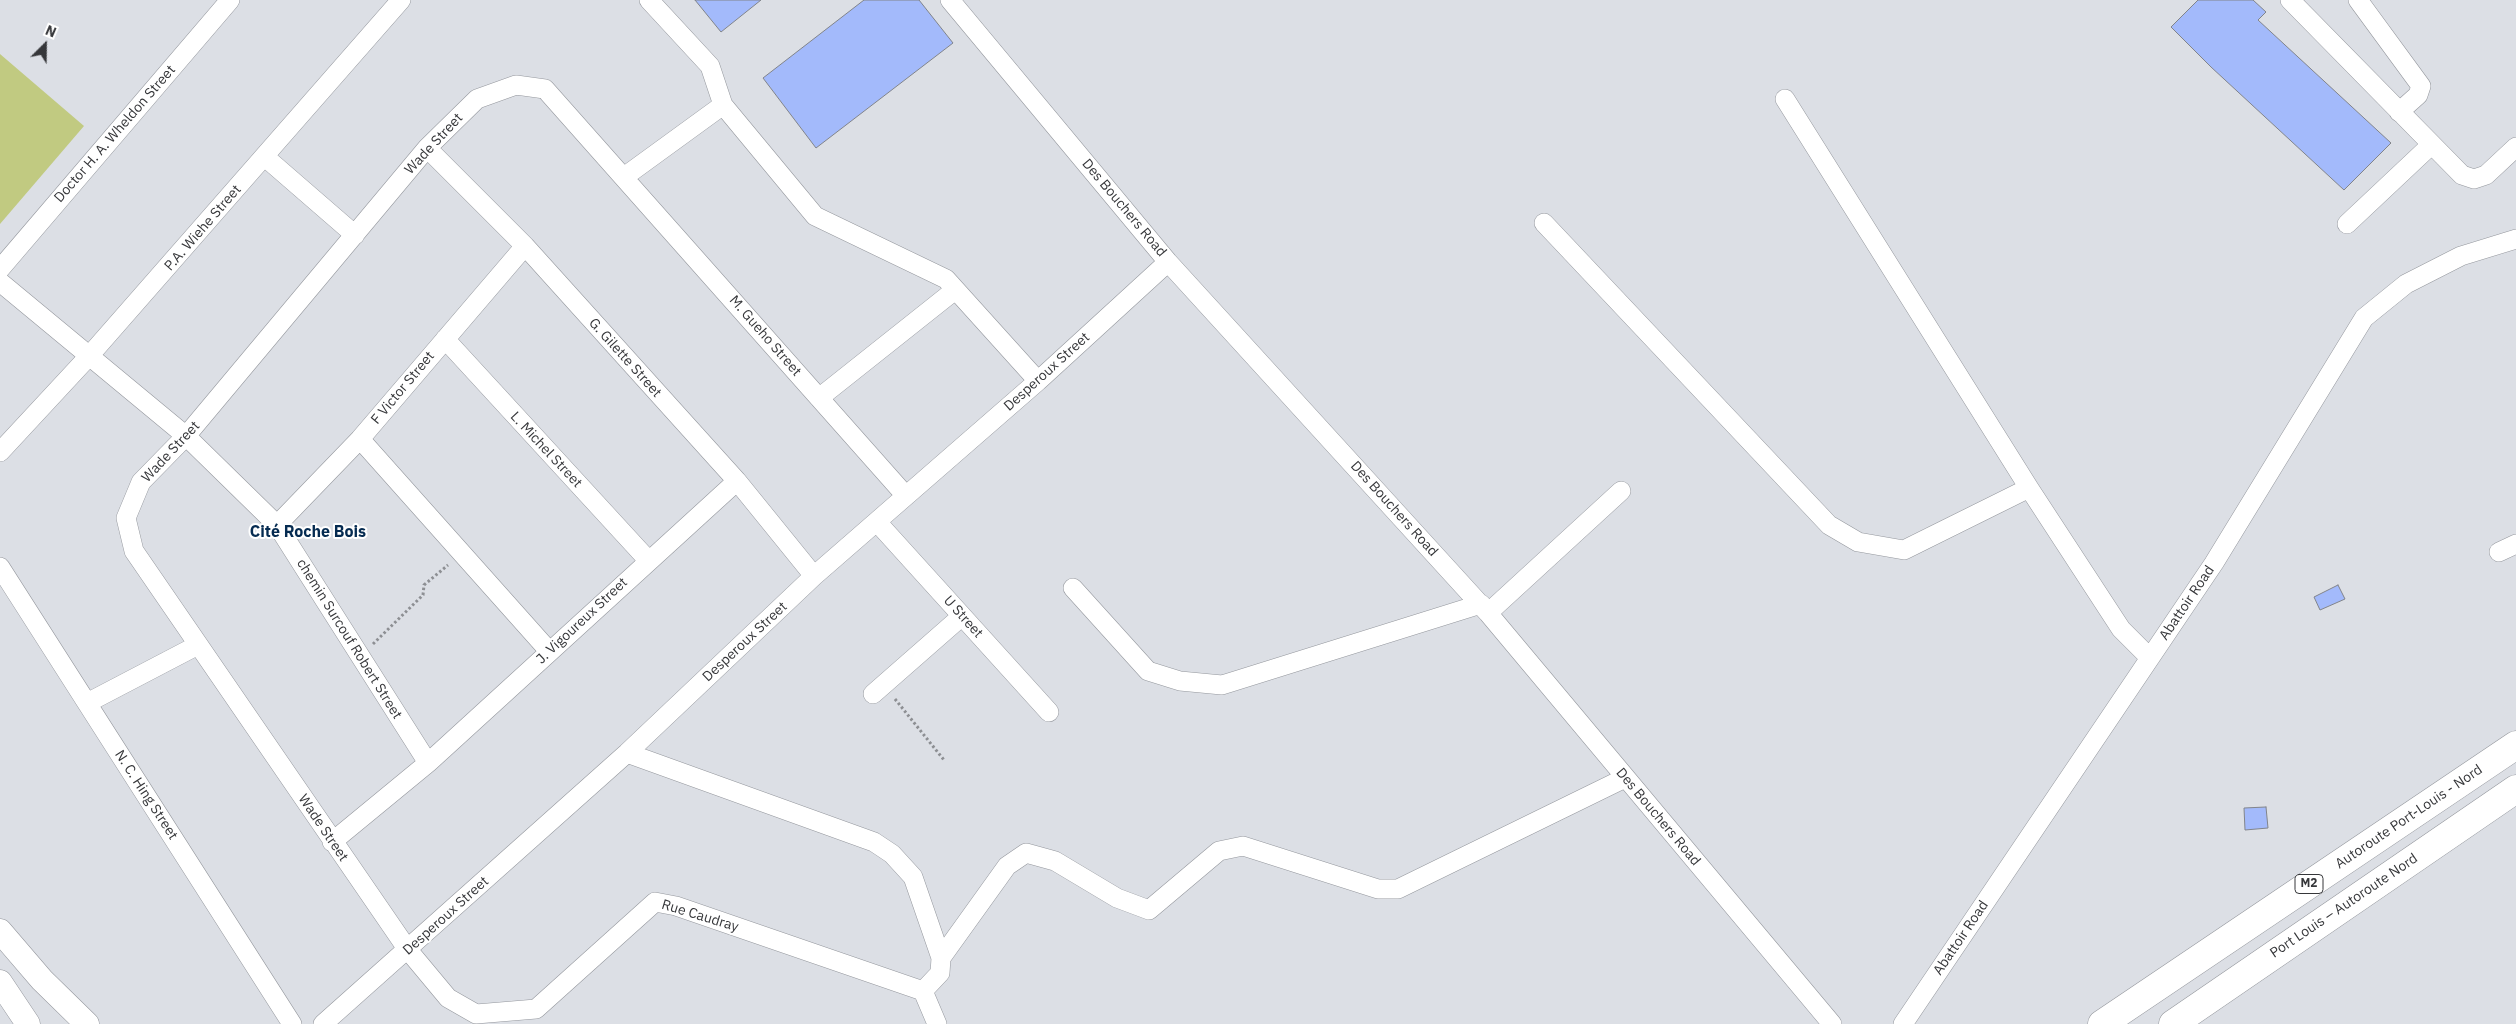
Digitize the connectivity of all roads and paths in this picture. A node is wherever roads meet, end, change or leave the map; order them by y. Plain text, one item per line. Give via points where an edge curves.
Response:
1 (230, 0) edge
2 (401, 0) edge
3 (649, 0) edge
4 (950, 0) edge
5 (2290, 0) edge
6 (2358, 0) edge
7 (516, 85) joint
8 (1785, 98) dead end
9 (723, 105) junction
10 (2399, 112) junction
11 (2431, 145) junction
12 (2516, 147) edge
13 (427, 148) junction
14 (265, 157) junction
15 (624, 177) junction
16 (1544, 223) dead end
17 (2347, 224) dead end
18 (355, 235) junction
19 (2516, 239) edge
20 (525, 246) junction
21 (1168, 262) junction
22 (0, 269) edge
23 (0, 282) edge
24 (955, 290) junction
25 (445, 339) junction
26 (90, 355) junction
27 (1038, 381) junction
28 (819, 398) junction
29 (186, 436) junction
30 (360, 439) junction
31 (0, 452) edge
32 (736, 482) junction
33 (2029, 488) junction
34 (1622, 491) dead end
35 (906, 496) junction
36 (877, 522) junction
37 (277, 525) junction
38 (2516, 544) edge
39 (2499, 552) dead end
40 (462, 553) junction
41 (648, 560) junction
42 (0, 567) edge
43 (814, 576) junction
44 (1073, 588) dead end
45 (1485, 609) junction
46 (962, 616) junction
47 (198, 645) junction
48 (549, 651) junction
49 (361, 657) junction
50 (2150, 658) junction
51 (878, 689) joint
52 (87, 703) junction
53 (1049, 712) dead end
54 (2516, 745) edge
55 (627, 753) junction
56 (944, 760) dead end
57 (428, 763) junction
58 (1626, 778) junction
59 (2516, 788) edge
60 (332, 842) junction
61 (0, 930) edge
62 (408, 950) junction
63 (941, 958) junction
64 (0, 982) edge
65 (922, 991) junction
66 (28, 1024) edge
67 (87, 1024) edge
68 (292, 1024) edge
69 (323, 1024) edge
70 (937, 1024) edge
71 (1832, 1024) edge
72 (1903, 1024) edge
73 (2102, 1024) edge
74 (2173, 1024) edge

1 - 22 street, Doctor H. A. Wheldon Street
2 - 14 street, P.A. Wiehe Street
3 - 9 street via 710,66
4 - 21 street, Des Bouchers Road
5 - 10 street
6 - 10 street via 2420,83 2418,95
7 - 13 street, Wade Street via 477,99
7 - 15 street, M. Gueho Street via 546,89
8 - 33 street
9 - 15 street
9 - 24 street via 815,216 946,279
10 - 11 street
11 - 12 street via 2462,175 2474,179 2486,175
11 - 17 street
13 - 18 street, Wade Street
13 - 20 street, G. Gilette Street
14 - 18 street
14 - 26 street, P.A. Wiehe Street
15 - 28 street, M. Gueho Street
16 - 33 street via 1829,525 1858,542 1904,550
18 - 29 street, Wade Street
19 - 50 street, Abattoir Road via 2461,256 2406,284 2364,318 2214,563
20 - 25 street, F Victor Street
20 - 32 street, G. Gilette Street
21 - 27 street, Desperoux Street
21 - 45 street, Des Bouchers Road
23 - 26 street, chemin Surcouf Robert Street
24 - 27 street
24 - 28 street
25 - 30 street, F Victor Street
25 - 41 street, L. Michel Street
26 - 29 street, chemin Surcouf Robert Street
26 - 31 street, P.A. Wiehe Street
27 - 35 street, Desperoux Street
28 - 35 street, M. Gueho Street
29 - 37 street, chemin Surcouf Robert Street
29 - 47 street, Wade Street via 141,482 126,518 134,551
30 - 37 street, F Victor Street
30 - 40 street
32 - 41 street, J. Vigoureux Street
32 - 43 street, G. Gilette Street
33 - 50 street via 2121,629
34 - 45 street
35 - 36 street, Desperoux Street
36 - 43 street, Desperoux Street
36 - 46 street, U Street
37 - 49 street, chemin Surcouf Robert Street
38 - 39 street
40 - 48 street
40 - 49 path via 424,585 423,595
41 - 48 street, J. Vigoureux Street
42 - 52 street, N. C. Hing Street
43 - 55 street, Desperoux Street
44 - 45 street via 1148,671 1180,681 1222,685
45 - 58 street, Des Bouchers Road
46 - 51 street
46 - 53 street, U Street
47 - 52 street
47 - 60 street, Wade Street
48 - 57 street, J. Vigoureux Street
49 - 57 street, chemin Surcouf Robert Street
50 - 72 street, Abattoir Road
51 - 56 path
52 - 68 street, N. C. Hing Street
54 - 73 highway, Autoroute Port-Louis - Nord / M2
55 - 62 street, Desperoux Street
55 - 63 street via 874,842 892,854 913,877
57 - 60 street, J. Vigoureux Street
58 - 63 street via 1398,889 1378,889 1243,846 1219,852 1149,910 1118,898 1055,861 1026,853 1007,866
58 - 71 street, Des Bouchers Road
59 - 74 highway, Port Louis – Autoroute Nord
60 - 62 street, Wade Street
61 - 67 main road via 42,980
62 - 65 street, Rue Caudray via 448,998 476,1014 536,1009 655,902 676,906
62 - 69 street, Desperoux Street
63 - 65 street via 940,973
64 - 66 main road
65 - 70 street

